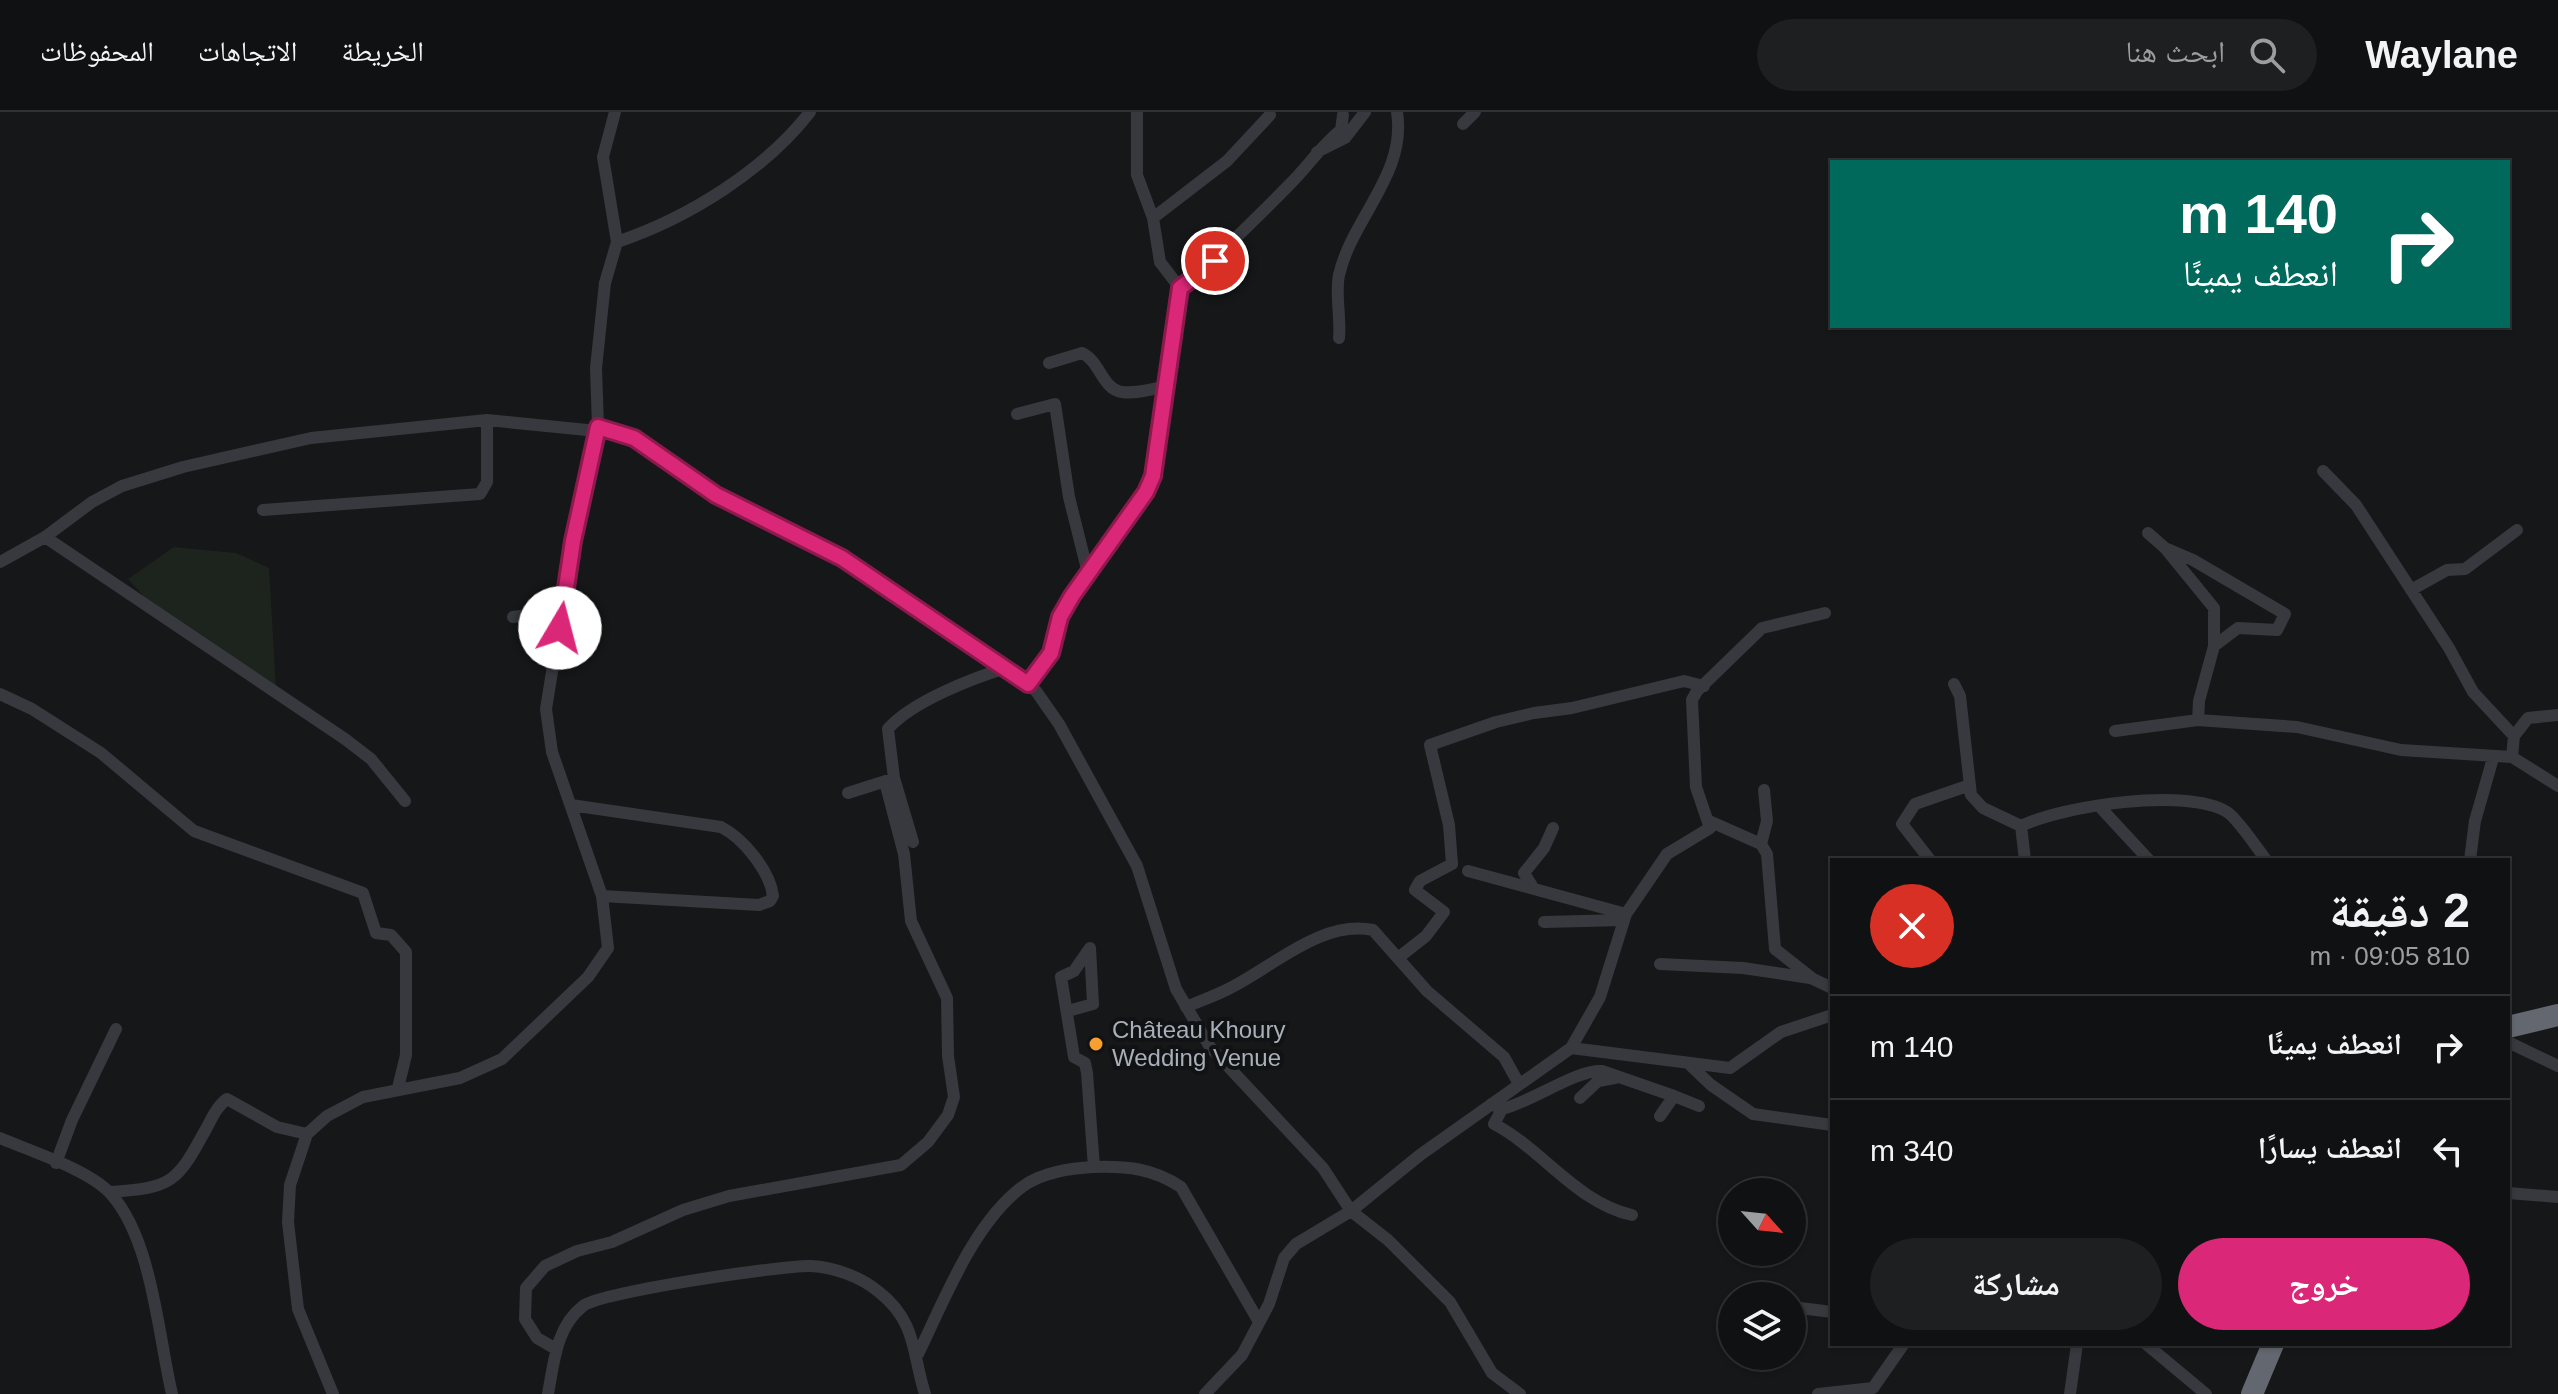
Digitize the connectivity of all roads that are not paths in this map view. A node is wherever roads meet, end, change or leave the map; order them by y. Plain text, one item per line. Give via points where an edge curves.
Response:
1 (615, 112) edge
2 (810, 112) edge
3 (1137, 112) edge
4 (1365, 112) edge
5 (1397, 112) edge
6 (1475, 112) edge
7 (1270, 115) dead end
8 (1343, 115) dead end
9 (1463, 124) dead end
10 (1317, 152) junction
11 (1153, 218) junction
12 (617, 242) junction
13 (1180, 288) junction
14 (1339, 338) dead end
15 (1049, 363) dead end
16 (1167, 386) junction
17 (1017, 414) dead end
18 (487, 420) junction
19 (598, 429) junction
20 (2323, 471) dead end
21 (263, 510) dead end
22 (2517, 530) dead end
23 (2148, 533) dead end
24 (45, 537) junction
25 (2165, 548) junction
26 (0, 562) edge
27 (1088, 573) junction
28 (2411, 590) junction
29 (562, 610) junction
30 (1825, 613) dead end
31 (513, 617) dead end
32 (2214, 646) junction
33 (1006, 668) junction
34 (1028, 684) junction
35 (1954, 684) dead end
36 (1704, 686) junction
37 (0, 694) edge
38 (2558, 715) edge
39 (2198, 720) junction
40 (2115, 731) dead end
41 (2514, 736) junction
42 (2512, 757) junction
43 (2493, 758) junction
44 (890, 780) junction
45 (1970, 785) junction
46 (2558, 786) edge
47 (1764, 790) dead end
48 (848, 793) dead end
49 (405, 801) dead end
50 (571, 805) junction
51 (2099, 806) junction
52 (1709, 821) junction
53 (2021, 826) junction
54 (1553, 828) dead end
55 (913, 842) dead end
56 (1761, 844) junction
57 (1928, 858) edge
58 (2025, 858) edge
59 (2147, 858) edge
60 (2264, 858) edge
61 (2470, 858) edge
62 (1468, 871) dead end
63 (1532, 886) junction
64 (602, 896) junction
65 (1625, 917) junction
66 (1544, 922) dead end
67 (1398, 958) junction
68 (1660, 964) dead end
69 (1813, 979) junction
70 (1830, 987) edge
71 (1186, 1007) junction
72 (1068, 1011) junction
73 (2558, 1015) edge
74 (1830, 1016) edge
75 (2510, 1027) edge
76 (116, 1029) dead end
77 (2510, 1043) edge
78 (1571, 1048) junction
79 (1687, 1061) junction
80 (2558, 1066) edge
81 (1616, 1075) junction
82 (1081, 1083) dead end
83 (1519, 1084) junction
84 (398, 1088) junction
85 (1674, 1096) junction
86 (1580, 1098) dead end
87 (1496, 1106) junction
88 (1699, 1106) dead end
89 (1660, 1116) dead end
90 (1830, 1125) edge
91 (307, 1134) junction
92 (0, 1138) edge
93 (56, 1163) junction
94 (1094, 1167) junction
95 (1073, 1169) junction
96 (110, 1192) junction
97 (2510, 1193) edge
98 (2558, 1197) edge
99 (1351, 1211) junction
100 (1632, 1215) dead end
101 (1806, 1309) edge
102 (1830, 1312) edge
103 (1259, 1322) junction
104 (1902, 1346) edge
105 (2077, 1346) edge
106 (2148, 1346) edge
107 (2272, 1346) edge
108 (556, 1349) junction
109 (918, 1354) junction
110 (172, 1394) edge
111 (333, 1394) edge
112 (548, 1394) edge
113 (925, 1394) edge
114 (1205, 1394) edge
115 (1520, 1394) edge
116 (1818, 1394) edge
117 (2070, 1394) edge
118 (2206, 1394) edge
119 (2252, 1394) edge

1 - 12 street via 603,157
2 - 12 street via 769,156 737,178 673,218
3 - 11 street via 1137,175
4 - 10 street via 1345,138
5 - 14 street via 1400,133 1390,170 1358,228 1339,278
6 - 9 street
7 - 11 street via 1227,161
8 - 10 street via 1343,127
10 - 13 street via 1228,248
11 - 13 street via 1160,262
12 - 19 street via 605,283 597,353
13 - 16 street
15 - 16 street via 1082,353 1120,392
16 - 27 street via 1150,484
17 - 27 street via 1055,404 1069,497
18 - 19 street
18 - 21 street via 487,482 480,494
18 - 24 street via 311,438 144,477 92,502
19 - 29 street
19 - 33 street via 634,438 716,495 842,558
20 - 28 street via 2356,505
22 - 28 street via 2465,569 2447,570
23 - 25 street
24 - 26 street
24 - 49 street via 345,739 371,759
25 - 32 street via 2214,608
25 - 32 street via 2285,614 2277,630 2238,628
27 - 34 street via 1060,617 1051,653
28 - 41 street via 2473,692
29 - 31 street
29 - 50 street via 546,709 552,752
30 - 36 street via 1769,624
32 - 39 street
33 - 34 street
33 - 44 street via 981,675 893,723 887,735
34 - 71 street via 1059,724 1130,852
35 - 45 street via 1960,696
36 - 52 street via 1692,700 1696,787
36 - 67 street via 1684,681 1622,694 1496,722 1430,745 1449,825 1452,864 1420,881 1415,890 1444,912 1426,936
37 - 84 street via 101,753 194,831 363,893 376,933 398,939 406,952 406,1055
38 - 41 street via 2528,718
39 - 40 street
39 - 43 street via 2297,727 2401,750
41 - 42 street
42 - 43 street
42 - 46 street
43 - 61 street
44 - 48 street
44 - 55 street
44 - 108 street via 911,891 911,921 950,1009 948,1056 954,1097 948,1115 918,1153 901,1165 721,1198 545,1266 526,1288 525,1319 528,1330
45 - 53 street via 1971,795 1983,808
45 - 57 street via 1915,804 1902,824
47 - 56 street via 1767,821
50 - 64 street
50 - 64 street via 721,827 735,834 764,872 773,896 759,905
51 - 53 street via 2047,814
51 - 59 street
51 - 60 street via 2186,799 2229,812
52 - 56 street
52 - 65 street via 1707,832 1667,854
53 - 58 street
54 - 63 street via 1524,873
56 - 69 street via 1767,854 1775,949
62 - 63 street
63 - 65 street
64 - 84 street via 609,933 603,959 502,1059 460,1078
65 - 66 street
65 - 78 street via 1600,997
67 - 71 street via 1373,930 1343,929
67 - 83 street via 1445,1009 1504,1057
68 - 69 street via 1743,968
69 - 70 street
71 - 99 street via 1217,1056 1323,1168
72 - 72 street via 1061,977 1074,971 1090,948 1093,1004
72 - 94 street via 1074,1057 1085,1063 1087,1073
73 - 75 highway
74 - 79 street via 1781,1032 1730,1068
76 - 93 street
77 - 80 street
78 - 79 street
78 - 83 street
79 - 90 street via 1753,1114
81 - 85 street
81 - 86 street via 1598,1081
81 - 87 street via 1590,1070 1526,1103
82 - 95 street via 1088,1158
83 - 87 street
84 - 91 street via 342,1107
85 - 88 street
85 - 89 street
87 - 99 street
87 - 100 street via 1494,1124 1598,1201
91 - 96 street via 270,1124 227,1099 179,1176
91 - 111 street via 290,1185 288,1222 298,1309
92 - 93 street
93 - 96 street
94 - 95 street
94 - 103 street via 1151,1171 1181,1187
95 - 109 street via 1031,1181 1001,1208 941,1300
96 - 110 street via 141,1254
97 - 98 street
99 - 103 street via 1290,1251
99 - 115 street via 1450,1302 1492,1373
101 - 102 street
103 - 114 street via 1242,1355
104 - 116 street via 1873,1388
105 - 117 street
106 - 118 street
107 - 119 highway
108 - 109 street via 572,1316 601,1297 813,1266 836,1270 876,1289 908,1327
108 - 112 street
109 - 113 street

